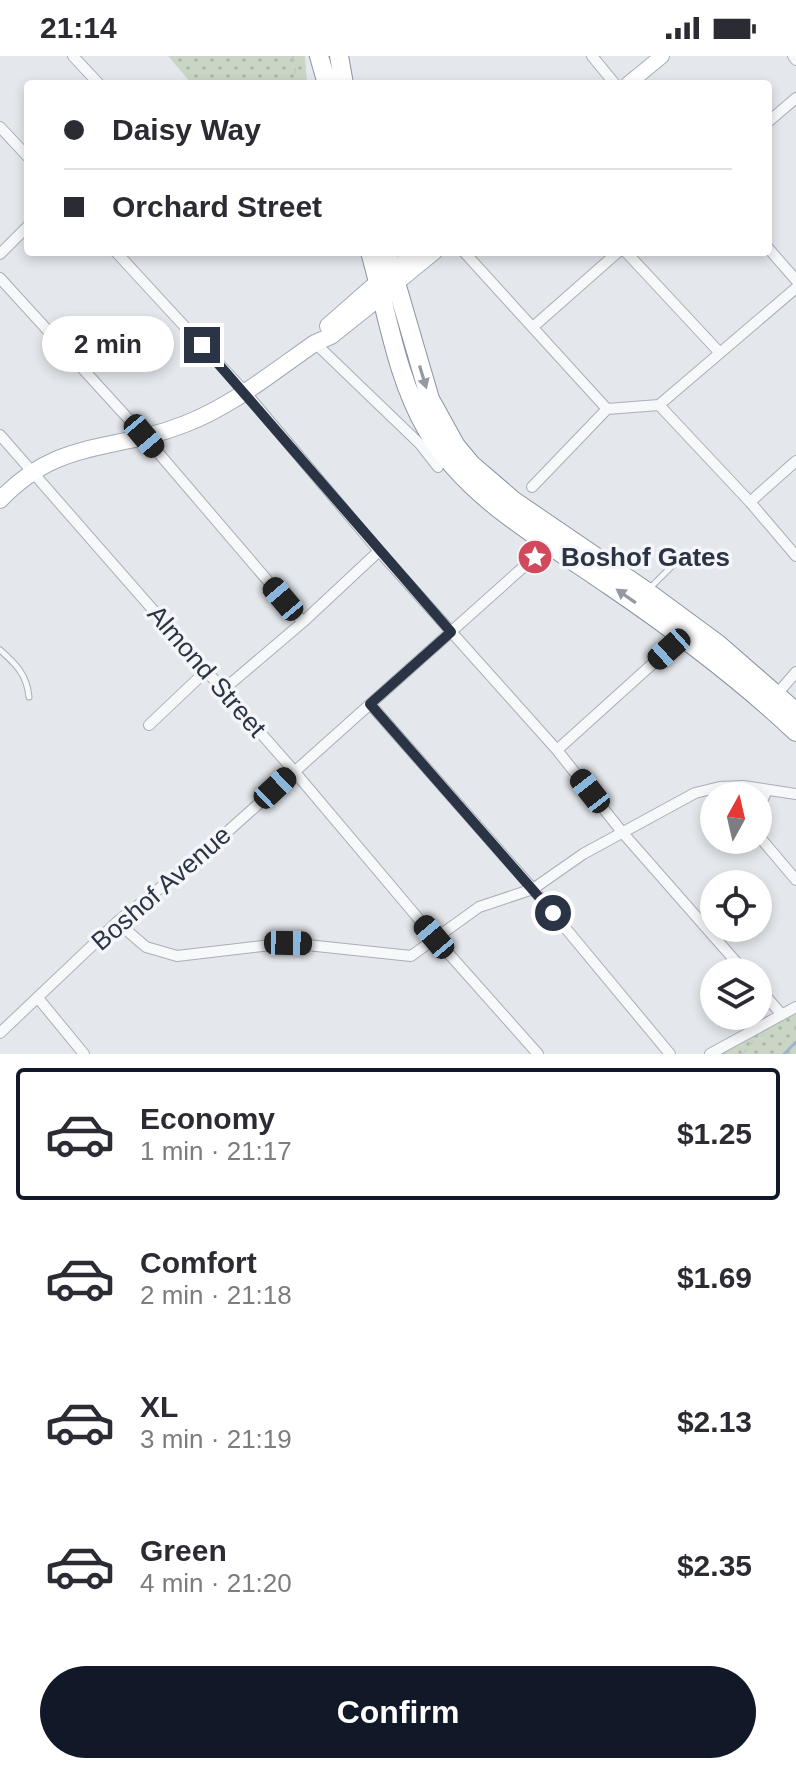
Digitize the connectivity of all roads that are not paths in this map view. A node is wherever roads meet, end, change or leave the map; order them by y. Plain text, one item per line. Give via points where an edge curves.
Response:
1 (73, 56) edge
2 (319, 56) edge
3 (339, 56) edge
4 (592, 56) edge
5 (662, 56) edge
6 (95, 80) edge
7 (326, 80) edge
8 (343, 80) edge
9 (612, 80) edge
10 (633, 80) edge
11 (796, 98) edge
12 (772, 119) edge
13 (0, 127) edge
14 (24, 153) edge
15 (24, 230) edge
16 (772, 253) edge
17 (0, 254) edge
18 (120, 256) edge
19 (373, 256) edge
20 (410, 256) edge
21 (427, 256) edge
22 (468, 256) edge
23 (613, 256) edge
24 (630, 256) edge
25 (387, 276) edge
26 (0, 278) edge
27 (796, 280) edge
28 (796, 288) edge
29 (533, 327) junction
30 (315, 343) junction
31 (720, 353) junction
32 (245, 392) junction
33 (659, 405) junction
34 (607, 409) junction
35 (0, 435) edge
36 (144, 436) junction
37 (796, 461) edge
38 (438, 467) dead end
39 (32, 470) junction
40 (532, 487) dead end
41 (0, 500) edge
42 (750, 502) junction
43 (379, 551) junction
44 (538, 554) dead end
45 (684, 554) dead end
46 (796, 556) edge
47 (646, 591) junction
48 (303, 622) junction
49 (451, 632) junction
50 (669, 649) dead end
51 (0, 650) edge
52 (206, 671) junction
53 (796, 672) edge
54 (223, 690) junction
55 (777, 694) junction
56 (29, 697) dead end
57 (370, 704) junction
58 (796, 712) edge
59 (149, 725) dead end
60 (796, 732) edge
61 (557, 750) junction
62 (294, 771) junction
63 (772, 791) edge
64 (700, 792) edge
65 (796, 794) edge
66 (622, 832) junction
67 (772, 852) edge
68 (796, 880) edge
69 (533, 889) junction
70 (117, 922) junction
71 (434, 937) junction
72 (733, 958) edge
73 (38, 998) junction
74 (772, 1003) edge
75 (796, 1007) edge
76 (782, 1015) junction
77 (0, 1033) edge
78 (84, 1054) edge
79 (538, 1054) edge
80 (670, 1054) edge
81 (710, 1054) edge

1 - 6 street
2 - 7 highway
3 - 8 highway
4 - 9 street
5 - 10 main road
11 - 12 street
13 - 14 street
15 - 17 street
16 - 27 street
18 - 32 street
19 - 25 highway
20 - 25 main road
21 - 25 main road
22 - 29 street
23 - 29 street
24 - 31 street
25 - 30 main road via 331,336
25 -> 47 highway via 430,399 463,455 517,504
60 -> 25 highway via 706,653 499,508 453,468 409,395
26 - 36 street
28 - 31 street
29 - 34 street
30 - 32 main road
30 - 38 street
31 - 33 street
32 - 36 main road via 183,425
32 - 43 street
33 - 34 street
33 - 42 street
34 - 40 street
35 - 39 street, Almond Street
36 - 39 main road via 80,450
36 - 48 street
37 - 42 street
39 - 41 main road
39 - 52 street, Almond Street
42 - 46 street
43 - 48 street
43 - 49 street
44 - 49 street, Boshof Avenue
45 - 47 lane
47 - 55 highway
48 - 54 street
49 - 57 street, Boshof Avenue
49 - 61 street
50 - 61 street
51 - 56 lane via 23,673
52 - 54 street, Almond Street
52 - 59 street
53 - 55 street
54 - 62 street, Almond Street
55 - 58 highway
57 - 62 street, Boshof Avenue
57 - 69 street
61 - 66 street
62 - 70 street, Boshof Avenue
62 - 71 street, Almond Street
63 - 65 street
64 - 66 street
66 - 69 street
66 - 72 street
67 - 68 street
69 - 71 street via 479,907
69 - 80 street
70 - 71 street via 146,947 177,956 288,943 411,956
70 - 73 street, Boshof Avenue
71 - 79 street, Almond Street
73 - 77 street, Boshof Avenue
73 - 78 street
74 - 76 street
75 - 76 street
76 - 81 street

